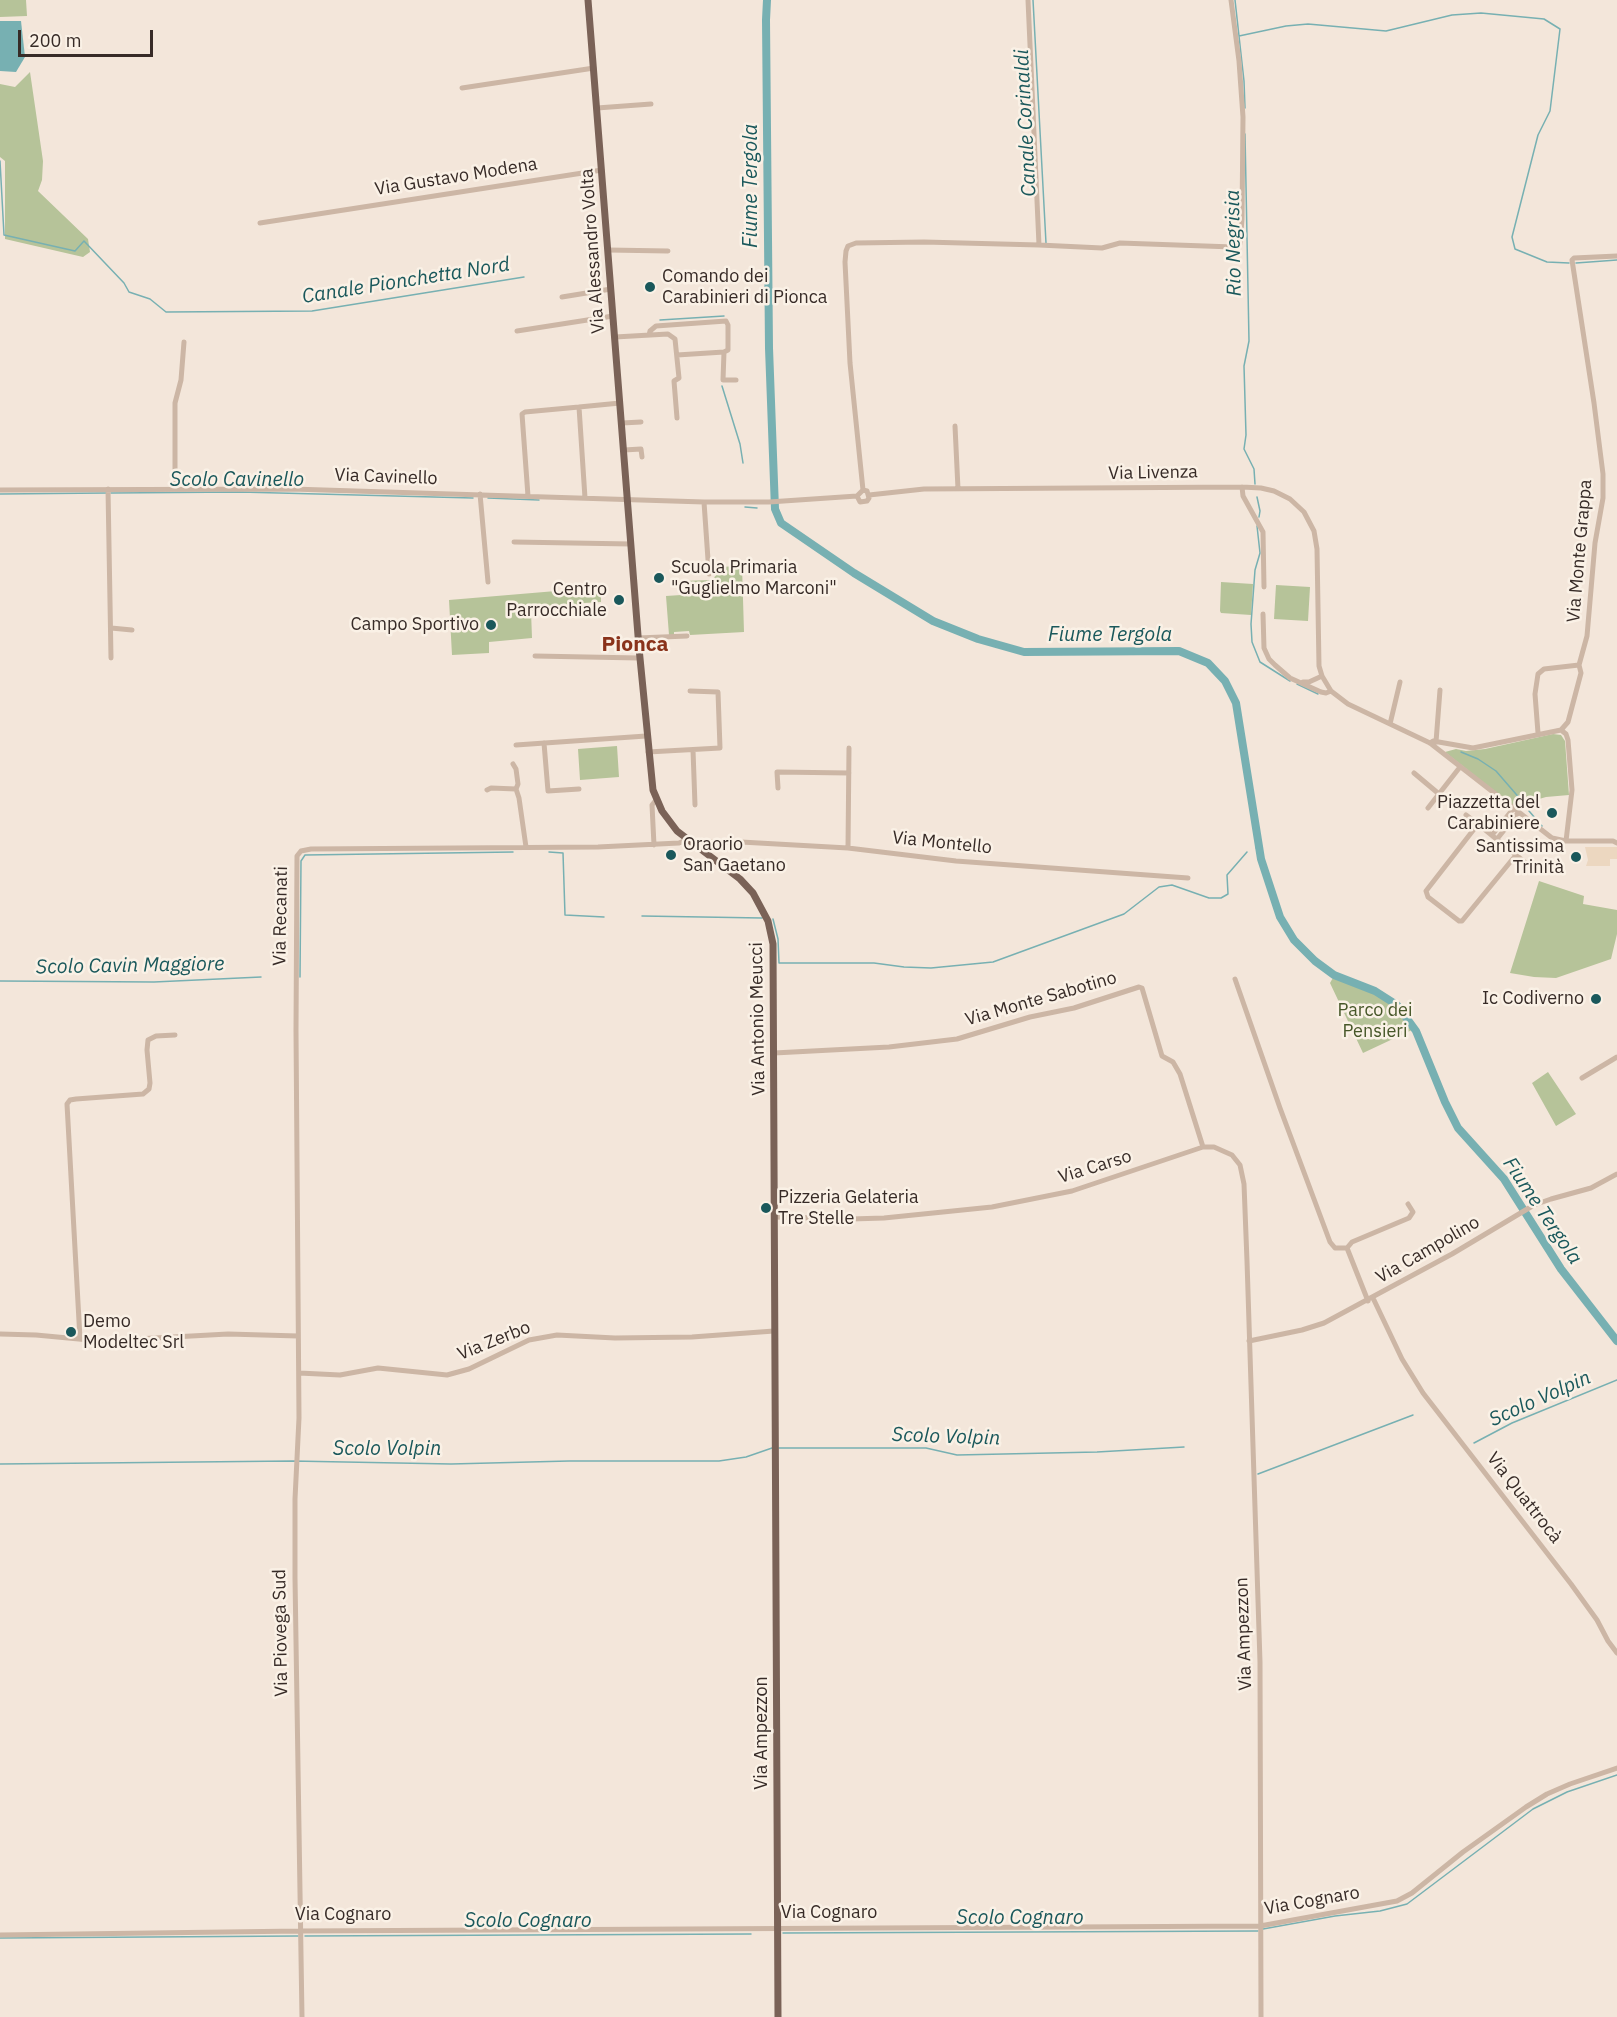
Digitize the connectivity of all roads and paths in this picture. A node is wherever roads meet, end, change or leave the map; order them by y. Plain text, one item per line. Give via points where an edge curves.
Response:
1 (588, 0) edge
2 (1028, 0) edge
3 (1231, 0) edge
4 (594, 68) junction
5 (462, 88) dead end
6 (651, 104) dead end
7 (597, 108) junction
8 (602, 170) junction
9 (260, 223) dead end
10 (1039, 245) junction
11 (608, 250) junction
12 (668, 251) dead end
13 (1617, 256) edge
14 (611, 289) junction
15 (562, 297) dead end
16 (613, 316) junction
17 (517, 331) dead end
18 (649, 335) junction
19 (615, 337) junction
20 (184, 342) dead end
21 (724, 352) junction
22 (677, 355) junction
23 (736, 380) dead end
24 (620, 403) junction
25 (579, 407) junction
26 (677, 418) dead end
27 (641, 422) dead end
28 (622, 423) junction
29 (956, 426) dead end
30 (624, 450) junction
31 (642, 457) dead end
32 (1242, 487) junction
33 (175, 489) junction
34 (958, 489) junction
35 (0, 490) edge
36 (863, 490) junction
37 (108, 492) junction
38 (480, 494) junction
39 (869, 495) junction
40 (528, 496) junction
41 (857, 496) junction
42 (585, 498) junction
43 (627, 499) junction
44 (704, 502) junction
45 (514, 542) dead end
46 (630, 544) junction
47 (709, 574) dead end
48 (488, 582) dead end
49 (1264, 587) dead end
50 (1263, 614) dead end
51 (111, 628) junction
52 (132, 630) dead end
53 (687, 636) dead end
54 (638, 638) junction
55 (535, 656) dead end
56 (111, 658) dead end
57 (639, 658) junction
58 (1579, 665) junction
59 (1322, 676) junction
60 (1301, 682) junction
61 (1400, 682) dead end
62 (1440, 690) dead end
63 (690, 691) dead end
64 (1331, 691) junction
65 (1390, 724) junction
66 (1561, 730) junction
67 (1538, 733) junction
68 (646, 736) junction
69 (1433, 742) junction
70 (544, 743) junction
71 (516, 745) dead end
72 (849, 748) dead end
73 (693, 750) junction
74 (648, 752) junction
75 (513, 764) dead end
76 (1460, 767) junction
77 (849, 773) junction
78 (1414, 774) dead end
79 (778, 788) dead end
80 (516, 789) junction
81 (579, 789) dead end
82 (487, 790) dead end
83 (1439, 794) junction
84 (656, 800) junction
85 (695, 805) dead end
86 (1428, 808) dead end
87 (1515, 811) junction
88 (1466, 815) dead end
89 (1478, 824) junction
90 (1494, 837) junction
91 (686, 840) junction
92 (1566, 841) junction
93 (1617, 843) edge
94 (654, 845) junction
95 (694, 846) junction
96 (526, 847) junction
97 (848, 848) junction
98 (1515, 855) junction
99 (1528, 865) dead end
100 (1188, 878) dead end
101 (1234, 979) dead end
102 (175, 1035) dead end
103 (774, 1053) junction
104 (1617, 1057) edge
105 (1582, 1078) dead end
106 (1203, 1147) junction
107 (1617, 1174) edge
108 (1408, 1204) dead end
109 (775, 1217) junction
110 (1347, 1248) junction
111 (1370, 1300) junction
112 (774, 1331) junction
113 (0, 1334) edge
114 (298, 1336) junction
115 (80, 1340) junction
116 (1249, 1341) junction
117 (299, 1373) junction
118 (775, 1448) joint
119 (1617, 1653) edge
120 (1617, 1768) edge
121 (1260, 1926) junction
122 (777, 1929) junction
123 (300, 1931) junction
124 (0, 1935) edge
125 (302, 2017) edge
126 (778, 2017) edge
127 (1261, 2017) edge

1 - 4 main road, Via Alessandro Volta
2 - 10 street
3 - 10 street via 1243,117 1240,244 1233,247 1120,243 1102,248
4 - 5 street
4 - 7 main road, Via Alessandro Volta
6 - 7 street
7 - 8 main road, Via Alessandro Volta
8 - 9 street, Via Gustavo Modena
8 - 11 main road, Via Alessandro Volta
10 - 36 street via 924,242 849,246 845,262 850,363
11 - 12 street
11 - 14 main road, Via Alessandro Volta
13 - 58 street, Via Monte Grappa via 1572,260 1603,474 1587,636
14 - 15 street
14 - 16 main road, Via Alessandro Volta
16 - 17 street
16 - 19 main road, Via Alessandro Volta
18 - 19 street
18 - 21 street via 655,326 724,321 728,325 728,350
18 - 22 street via 671,335
19 - 24 main road, Via Alessandro Volta
20 - 33 street via 176,403
21 - 22 street
21 - 23 street via 723,380
22 - 26 street
24 - 25 street
24 - 28 main road, Via Alessandro Volta
25 - 40 street via 522,414
25 - 42 street
27 - 28 street
28 - 30 main road, Via Alessandro Volta
29 - 34 street
30 - 31 street via 641,449
30 - 43 main road, Via Alessandro Volta
32 - 34 street, Via Livenza
32 - 49 street via 1263,532
32 - 59 street, Via Livenza via 1265,488 1283,495 1304,512 1314,531
33 - 37 street, Via Cavinello
33 - 38 street, Via Cavinello
34 - 39 street, Via Livenza
35 - 37 street, Via Cavinello
36 - 39 street
36 - 41 street
37 - 51 street
38 - 40 street, Via Cavinello
38 - 48 street
39 - 41 street, Via Livenza via 864,503
40 - 42 street, Via Cavinello
41 - 44 street, Via Livenza
42 - 43 street, Via Cavinello
43 - 44 street, Via Livenza
43 - 46 main road, Via Antonio Meucci
44 - 47 street
45 - 46 street
46 - 54 main road, Via Antonio Meucci
50 - 60 street via 1263,640 1269,658 1283,673
51 - 52 street
51 - 56 street
53 - 54 street
54 - 57 main road, Via Antonio Meucci
55 - 57 street
57 - 68 main road, Via Antonio Meucci
58 - 66 street, Via Monte Grappa via 1576,698
58 - 67 street via 1544,669 1538,674
59 - 60 street
59 - 64 street
60 - 64 street via 1321,692
61 - 65 street
62 - 69 street
63 - 73 street via 718,692 720,748
64 - 65 street via 1348,704
65 - 69 street
66 - 67 street
66 - 92 street via 1568,740 1572,790
67 - 69 street via 1473,748
68 - 70 street
68 - 74 main road, Via Antonio Meucci
69 - 76 street
70 - 71 street
70 - 81 street via 549,791
72 - 77 street
73 - 74 street
73 - 85 street
74 - 84 main road, Via Antonio Meucci
75 - 80 street
76 - 83 street
76 - 87 street
77 - 79 street via 777,772
77 - 97 street
78 - 83 street
80 - 82 street
80 - 96 street
83 - 86 street
84 - 91 main road, Via Antonio Meucci
84 - 94 street via 652,805
87 - 90 street
87 - 92 street via 1545,835
88 - 89 street
89 - 90 street
89 - 98 street via 1427,889 1428,897 1462,921
90 - 98 street
91 - 94 street, Via Recanati
91 - 95 main road, Via Antonio Meucci
92 - 93 street
94 - 96 street, Via Recanati
95 - 97 street, Via Montello via 703,842 741,842
95 - 103 main road, Via Antonio Meucci via 746,885 768,921 773,944
96 - 114 street, Via Recanati via 310,849 297,856
97 - 100 street, Via Montello via 956,861
98 - 99 street
101 - 110 street via 1330,1242 1335,1248
102 - 115 street via 148,1040 150,1083 143,1094 76,1099 67,1104
103 - 106 street, Via Monte Sabotino via 957,1039 1139,987 1162,1056 1173,1062 1180,1074
103 - 109 main road, Via Antonio Meucci
104 - 105 street
106 - 109 street, Via Carso via 1072,1191 992,1207 862,1219
106 - 116 street via 1232,1155 1240,1165 1244,1184
107 - 111 street, Via Campolino via 1591,1188 1529,1208
108 - 110 street via 1413,1212 1409,1218
109 - 112 main road, Via Antonio Meucci
110 - 111 street, Via Quattrocà
111 - 116 street, Via Campolino via 1318,1326
111 - 119 street, Via Quattrocà via 1423,1393 1571,1584
112 - 117 street, Via Zerbo via 670,1337 557,1335 529,1340 469,1369 447,1375 378,1368 340,1375
112 - 118 main road, Via Antonio Meucci
113 - 115 street
114 - 115 street via 228,1334
114 - 117 street, Via Piovega Sud
116 - 121 street, Via Ampezzon via 1260,1662
117 - 123 street, Via Piovega Sud via 295,1585
118 - 122 main road, Via Ampezzon
120 - 121 street, Via Cognaro via 1563,1787 1526,1807 1398,1900
121 - 122 street, Via Cognaro
121 - 127 street, Via Ampezzon
122 - 123 street, Via Cognaro
122 - 126 main road, Via Ampezzon
123 - 124 street, Via Cognaro
123 - 125 street, Via Piovega Sud

